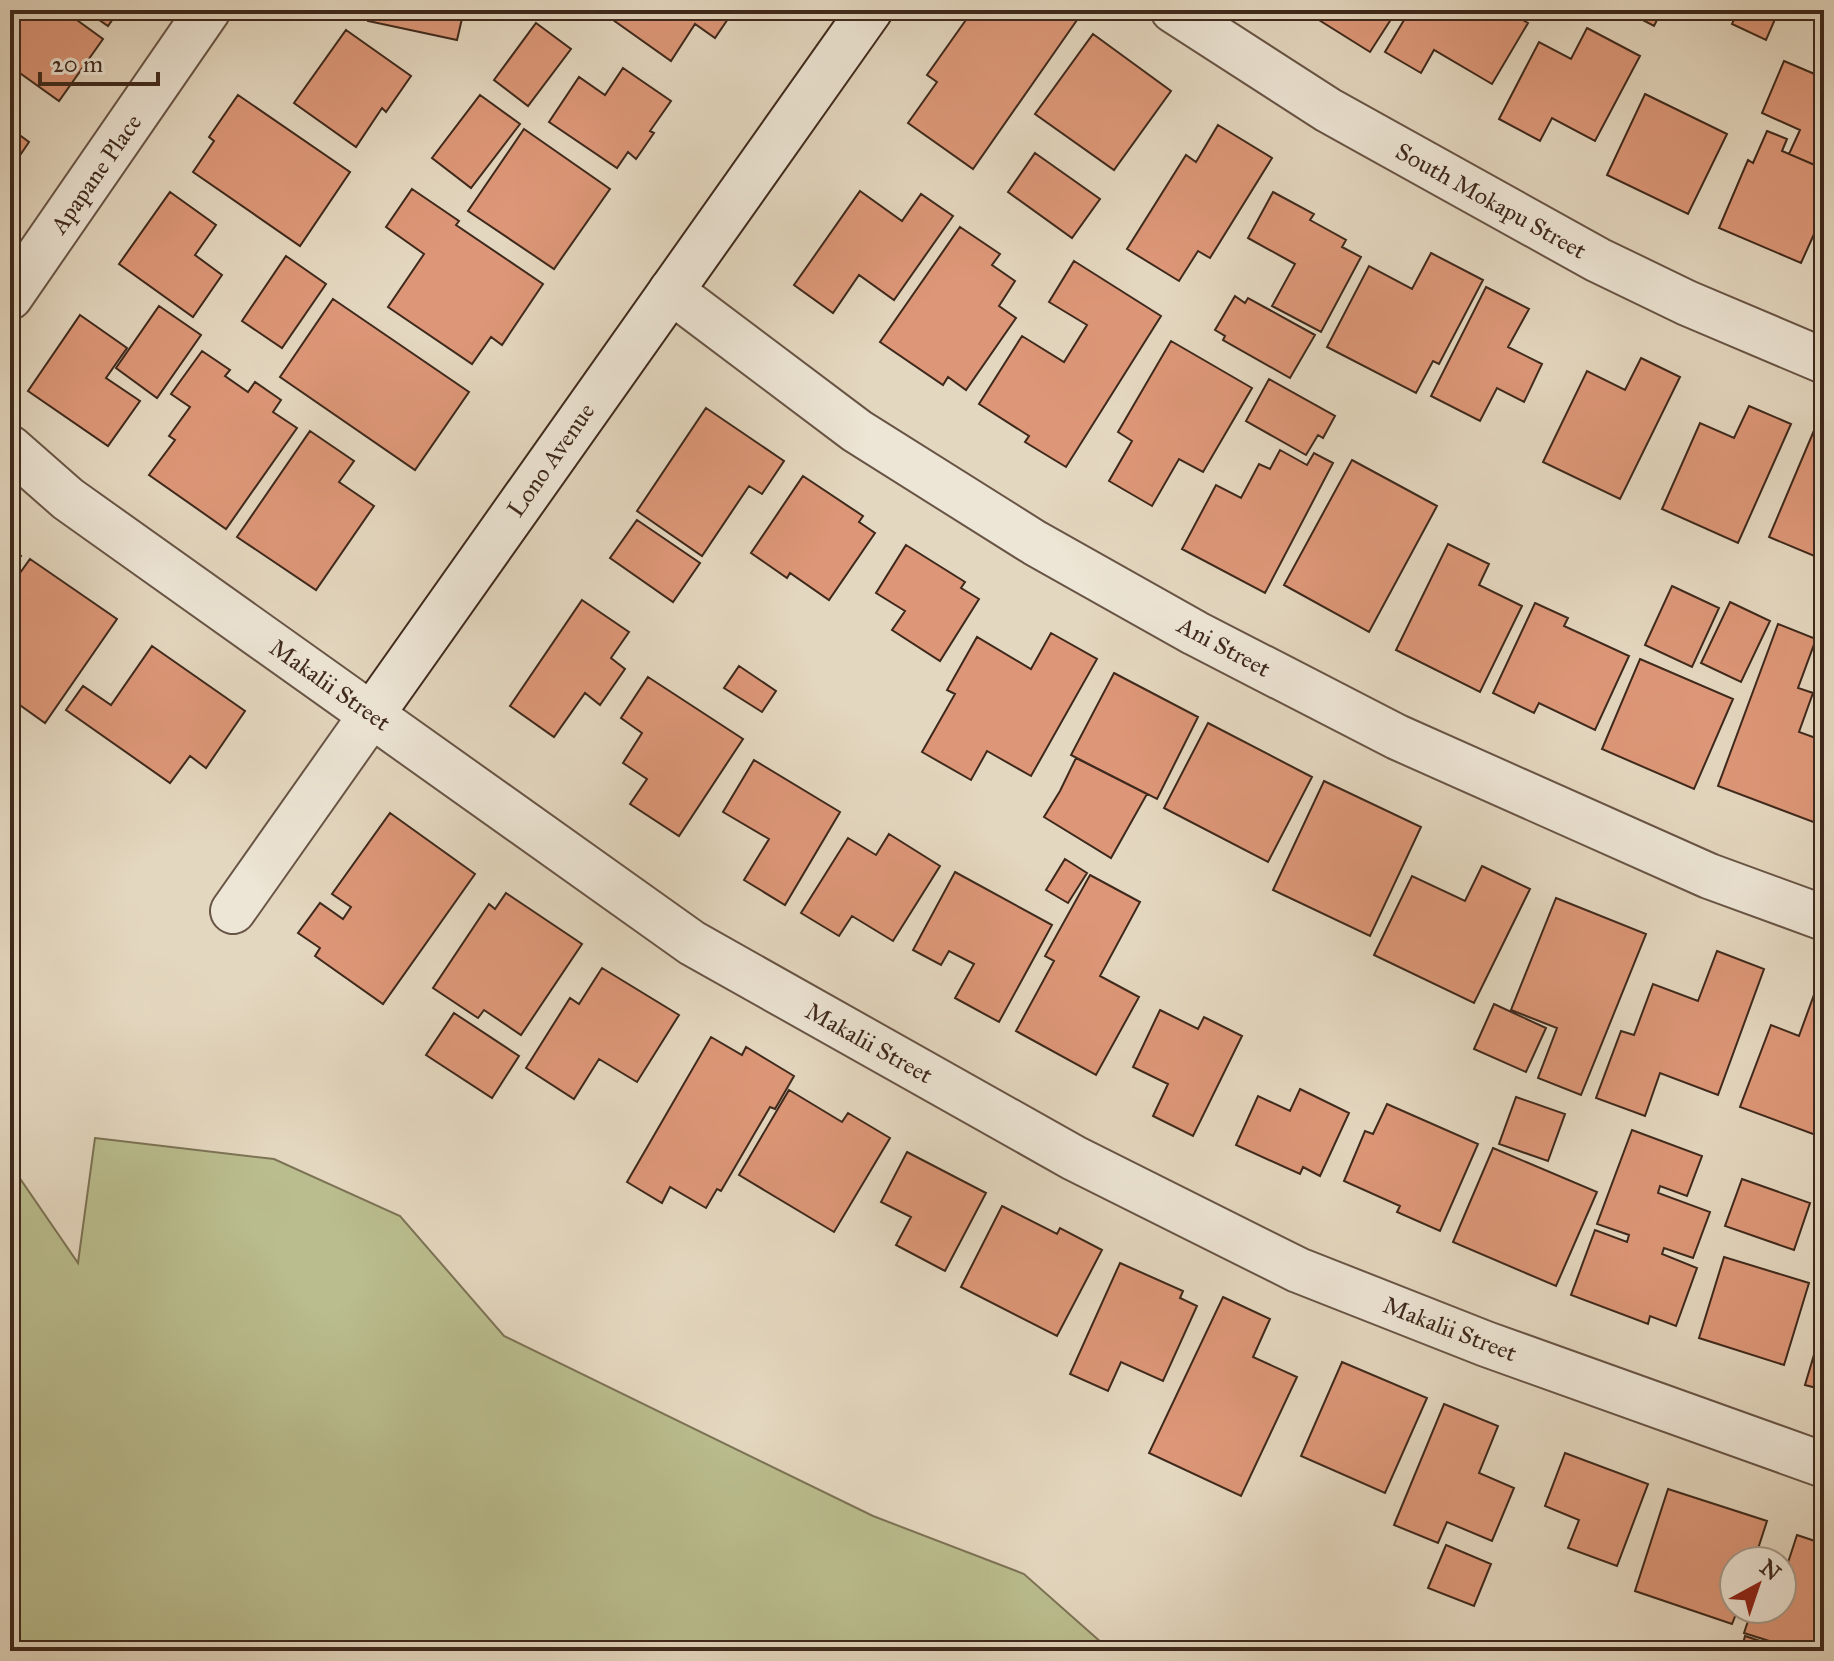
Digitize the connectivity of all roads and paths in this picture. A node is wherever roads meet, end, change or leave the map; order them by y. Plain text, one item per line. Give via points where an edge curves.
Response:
1 (208, 10) edge
2 (870, 10) edge
3 (1173, 10) edge
4 (671, 291) junction
5 (10, 297) edge
6 (1824, 361) edge
7 (10, 448) edge
8 (372, 714) junction
9 (233, 911) dead end
10 (1824, 918) edge
11 (1824, 1465) edge

1 - 5 street, Apapane Place
2 - 4 street, Lono Avenue
3 - 6 street, South Mokapu Street via 1328,110 1598,260
4 - 8 street, Lono Avenue
4 - 10 street, Ani Street via 857,431 1035,543 1195,633 1397,737 1709,876
7 - 8 street, Makalii Street via 68,499
8 - 9 street, Lono Avenue
8 - 11 street, Makalii Street via 692,943 1074,1158 1298,1270 1486,1344

